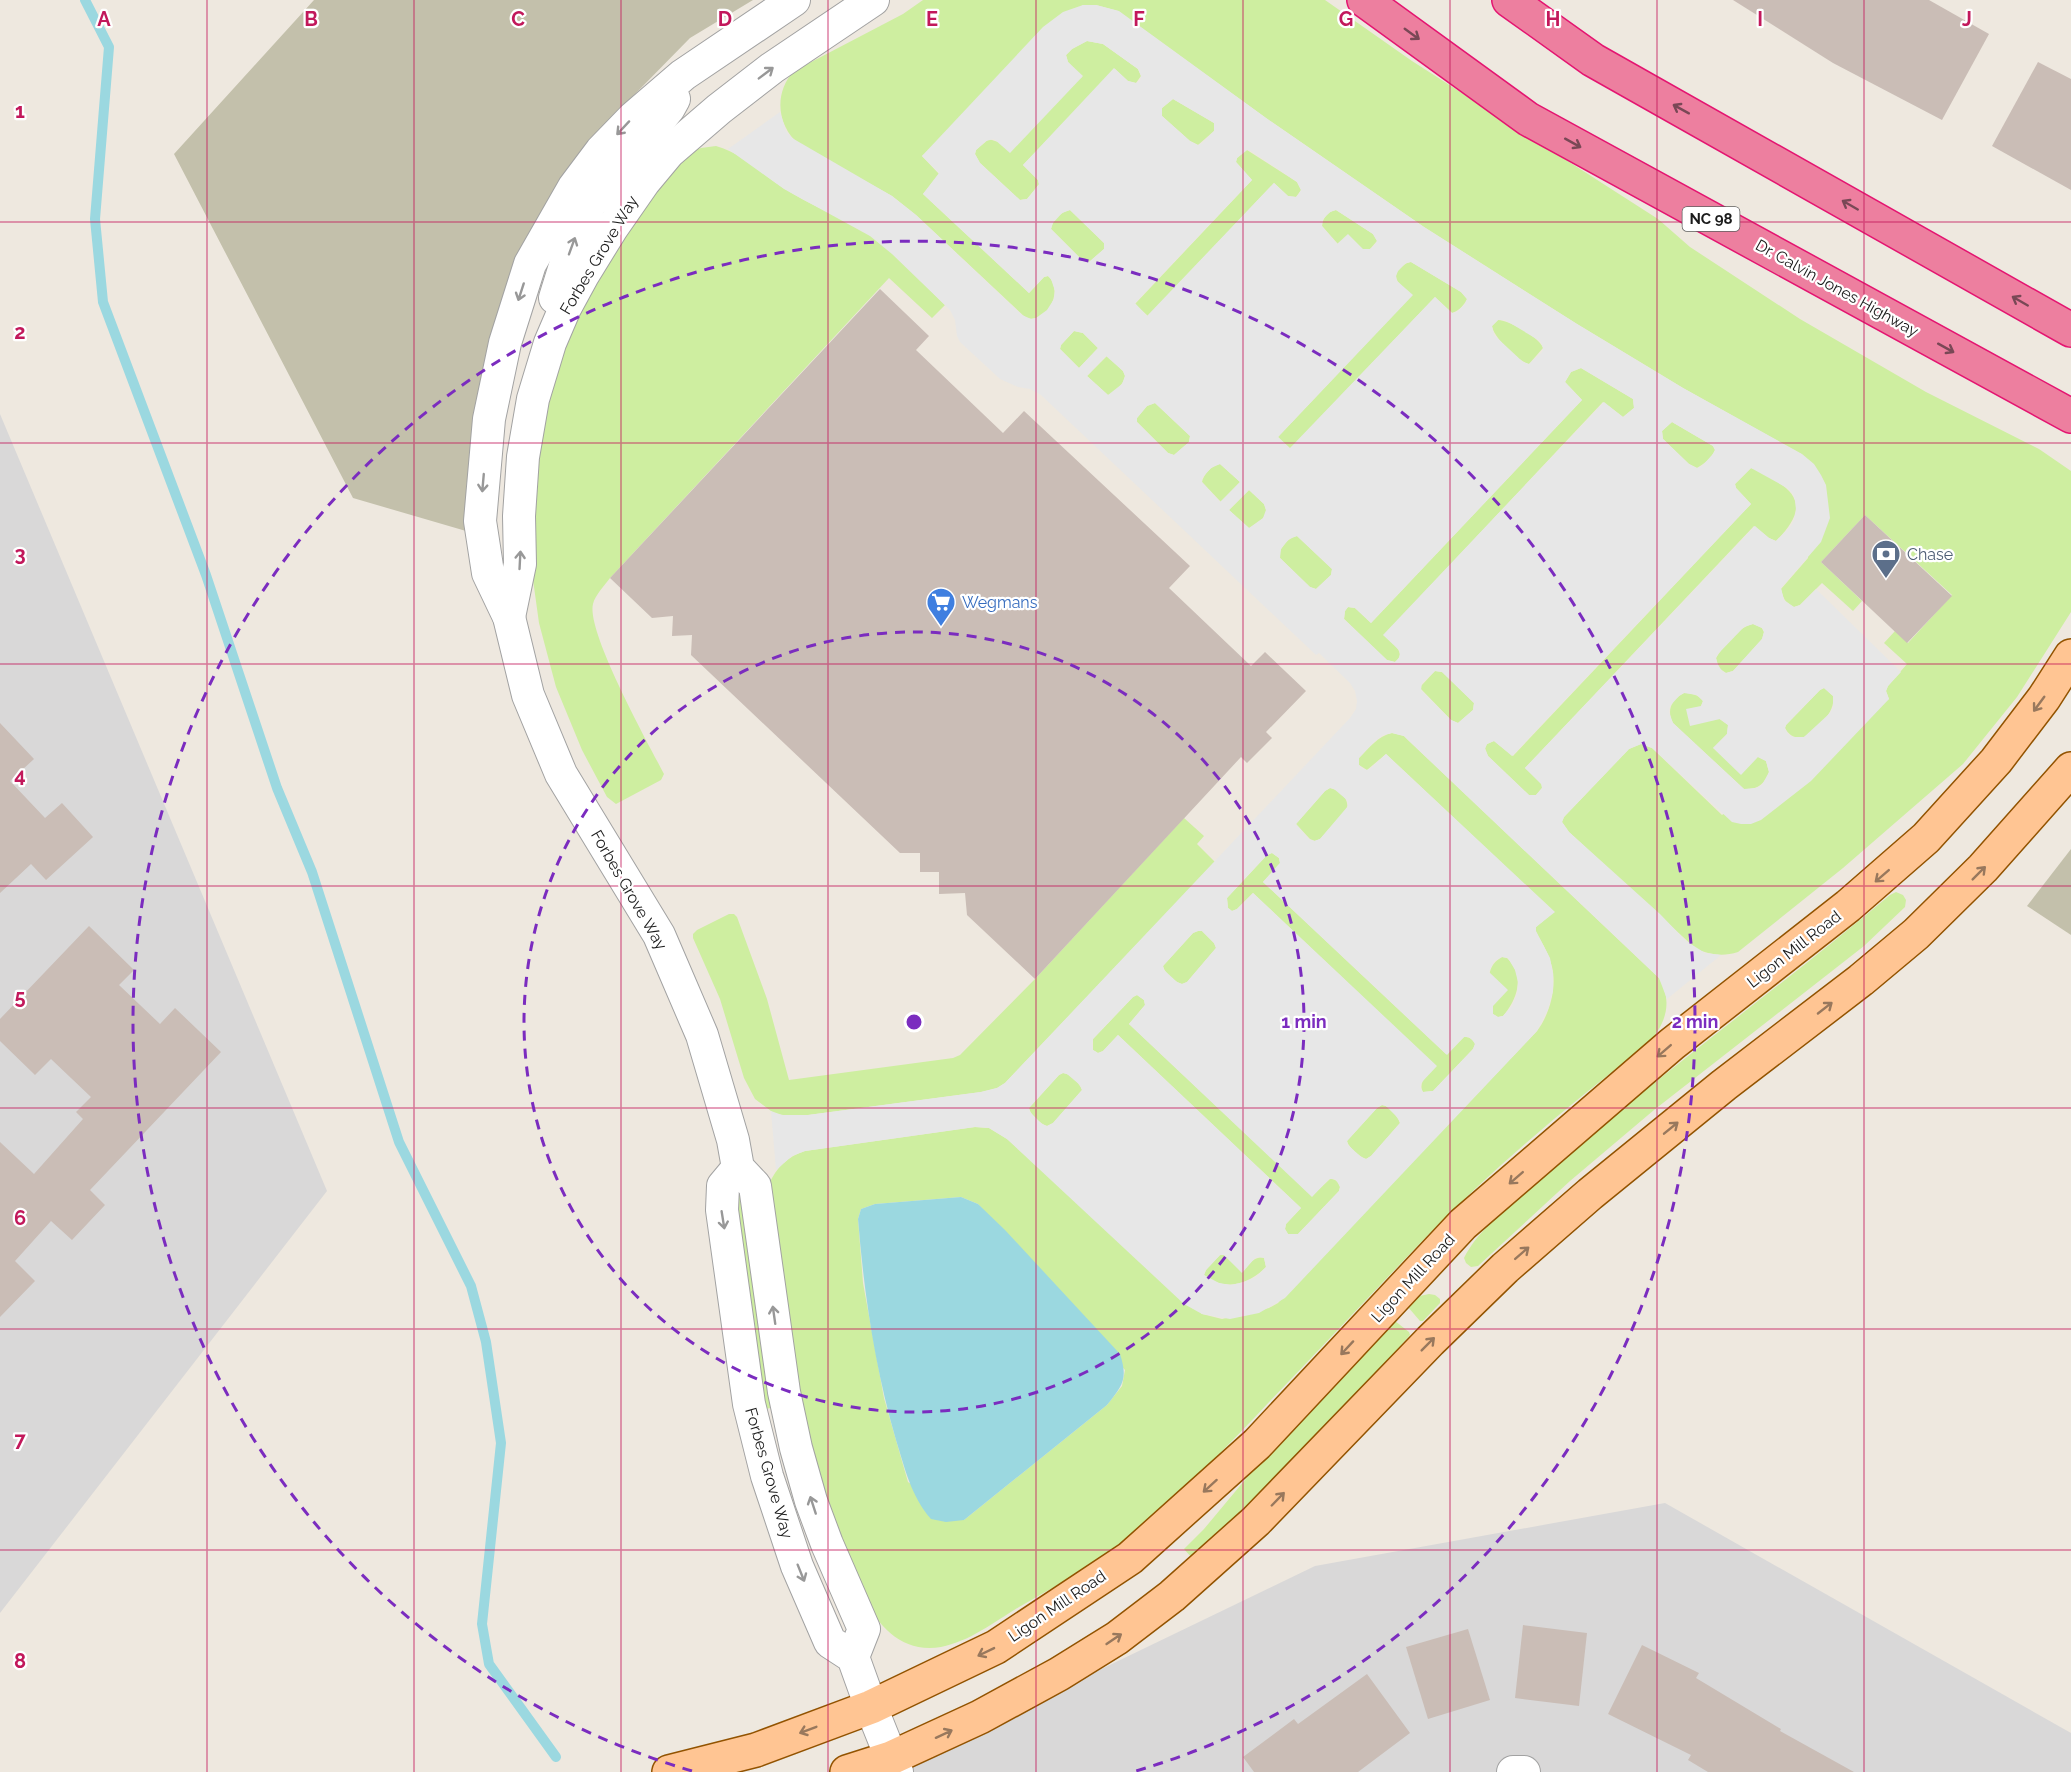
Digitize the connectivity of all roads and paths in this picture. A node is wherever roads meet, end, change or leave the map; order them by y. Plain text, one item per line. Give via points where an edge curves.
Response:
1 (794, 0) edge
2 (873, 0) edge
3 (1364, 0) edge
4 (1509, 0) edge
5 (682, 75) junction
6 (2071, 330) edge
7 (550, 343) junction
8 (2071, 416) edge
9 (509, 617) junction
10 (2071, 656) edge
11 (2071, 769) edge
12 (885, 1743) edge
13 (669, 1772) edge
14 (847, 1772) edge
15 (1513, 1772) edge
16 (1524, 1772) edge

1 - 5 street, Forbes Grove Way
7 -> 2 street, Forbes Grove Way via 565,308 612,228 669,152 772,68
3 -> 8 highway, Dr. Calvin Jones Highway / NC 98 via 1528,119
6 -> 4 highway via 1593,60
7 -> 5 street via 556,293 573,240 590,204 669,108
5 -> 9 street, Forbes Grove Way via 601,151 574,187 530,264 505,343 489,419 480,521 488,573
9 -> 7 street, Forbes Grove Way via 520,564 523,457 533,399
9 - 12 street, Forbes Grove Way via 528,695 561,774 659,935 702,1035 738,1168 723,1186 722,1210 749,1404 767,1476 797,1566 830,1642 853,1657
10 -> 12 main road, Ligon Mill Road via 1996,761 1926,838 1848,906 1672,1044 1464,1224 1257,1444 1130,1558 996,1647
12 -> 11 main road, Ligon Mill Road via 981,1717 1117,1638 1172,1596 1256,1521 1505,1268 1715,1092 1916,934 1983,868
12 -> 13 main road, Ligon Mill Road via 756,1750
12 - 14 main road, Ligon Mill Road
15 - 16 street

